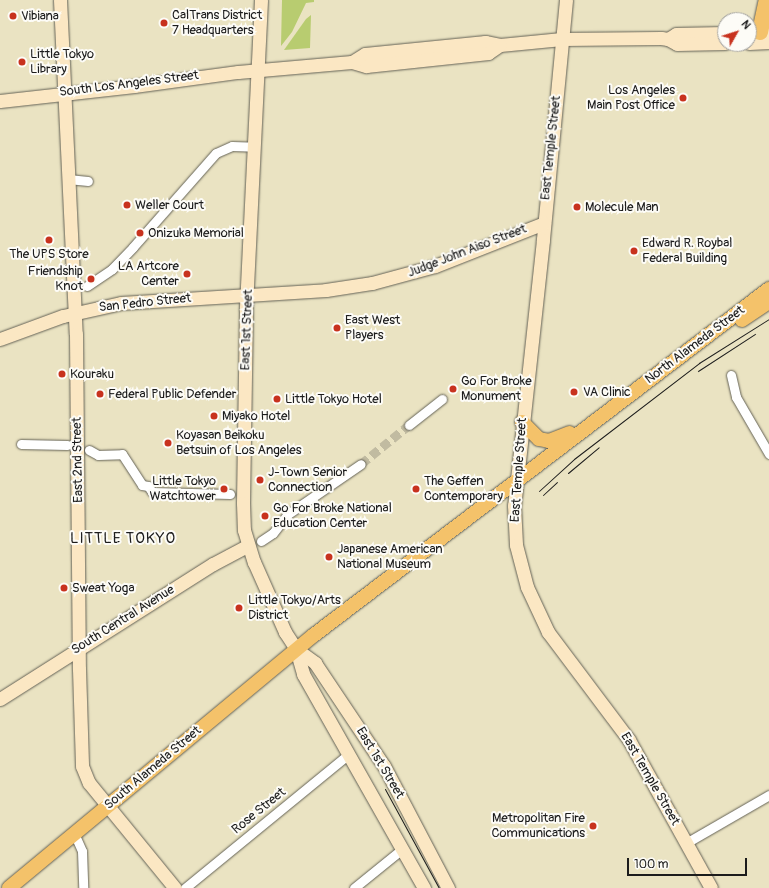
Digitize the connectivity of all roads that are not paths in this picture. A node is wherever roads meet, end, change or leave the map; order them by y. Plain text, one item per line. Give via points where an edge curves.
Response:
1 (60, 0) edge
2 (261, 0) edge
3 (566, 0) edge
4 (767, 0) edge
5 (717, 33) edge
6 (759, 36) edge
7 (668, 38) junction
8 (562, 39) junction
9 (717, 43) edge
10 (258, 70) junction
11 (64, 93) junction
12 (0, 101) edge
13 (256, 147) junction
14 (68, 179) junction
15 (88, 181) dead end
16 (544, 223) junction
17 (87, 286) dead end
18 (769, 289) edge
19 (247, 295) junction
20 (769, 302) edge
21 (75, 313) junction
22 (711, 332) junction
23 (0, 339) edge
24 (731, 375) dead end
25 (442, 399) dead end
26 (522, 422) junction
27 (409, 425) tunnel mouth
28 (580, 431) junction
29 (21, 444) dead end
30 (67, 445) dead end
31 (89, 450) dead end
32 (769, 454) edge
33 (361, 464) tunnel mouth
34 (516, 480) junction
35 (230, 494) dead end
36 (261, 542) dead end
37 (248, 545) junction
38 (79, 648) junction
39 (296, 649) junction
40 (0, 699) edge
41 (349, 754) junction
42 (769, 795) edge
43 (108, 806) junction
44 (74, 833) junction
45 (686, 843) junction
46 (402, 849) junction
47 (9, 888) edge
48 (83, 888) edge
49 (176, 888) edge
50 (186, 888) edge
51 (354, 888) edge
52 (424, 888) edge
53 (448, 888) edge
54 (711, 888) edge

1 - 11 main road, East 2nd Street
2 - 10 main road, East 1st Street
3 - 8 main road, East Temple Street
4 - 6 highway
5 - 7 main road via 676,34
7 - 8 main road
7 - 9 main road via 677,44
8 - 10 main road, South Los Angeles Street via 500,45 488,53 366,66 352,62
8 - 16 main road, East Temple Street
10 - 11 main road, South Los Angeles Street
10 - 13 main road, East 1st Street
11 - 12 main road, South Los Angeles Street
11 - 14 main road, East 2nd Street
13 - 17 street via 232,146 221,150 112,269
13 - 19 main road, East 1st Street
14 - 15 street
14 - 21 main road, East 2nd Street
16 - 19 main road, Judge John Aiso Street via 468,254 395,278 326,290
16 - 26 main road, East Temple Street
18 - 22 main road, North Alameda Street
19 - 21 main road, San Pedro Street via 121,303
19 - 37 main road, East 1st Street via 243,503
20 - 22 main road via 723,332
21 - 23 main road, San Pedro Street
21 - 38 main road, East 2nd Street
22 - 28 main road, North Alameda Street
24 - 32 street via 736,398
25 - 27 street
26 - 28 main road via 539,439 549,441 563,433
26 - 34 main road, East Temple Street
28 - 34 main road, North Alameda Street
29 - 30 street
31 - 35 street via 98,455 122,454 142,485 148,486 152,492
33 - 36 street via 288,514 273,533
34 - 39 main road, North Alameda Street
34 - 45 main road, East Temple Street via 516,545 523,575 539,616 555,644 629,740
37 - 38 main road, South Central Avenue
37 - 39 main road, East 1st Street via 285,632
38 - 40 main road, South Central Avenue
38 - 43 main road, East 2nd Street via 82,766 89,783
39 - 41 main road, East 1st Street via 303,674
39 - 43 main road, South Alameda Street
39 - 53 main road, East 1st Street via 315,663 384,766
41 - 46 main road, East 1st Street
41 - 50 street, Rose Street
42 - 45 street
43 - 44 main road, South Alameda Street
43 - 49 main road, East 2nd Street
44 - 47 main road, South Alameda Street
44 - 48 street via 82,851
45 - 54 main road, East Temple Street
46 - 51 street
46 - 52 main road, East 1st Street

